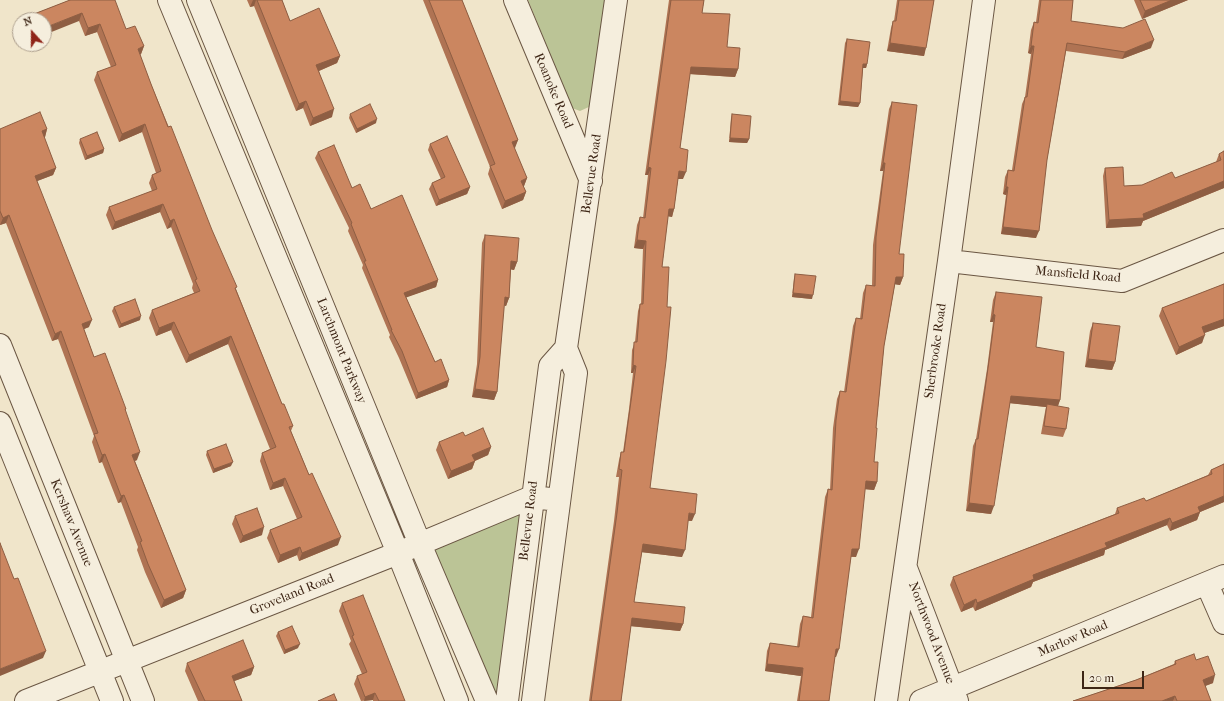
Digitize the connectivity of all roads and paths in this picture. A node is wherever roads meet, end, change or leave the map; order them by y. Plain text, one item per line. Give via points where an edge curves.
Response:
1 (169, 0) edge
2 (198, 0) edge
3 (515, 0) edge
4 (616, 0) edge
5 (984, 0) edge
6 (591, 181) junction
7 (1224, 240) edge
8 (949, 261) junction
9 (0, 345) edge
10 (566, 348) junction
11 (0, 422) edge
12 (532, 497) junction
13 (559, 500) junction
14 (420, 544) junction
15 (398, 553) junction
16 (905, 565) junction
17 (1215, 580) edge
18 (1224, 623) edge
19 (127, 661) junction
20 (100, 672) junction
21 (955, 695) edge
22 (26, 701) edge
23 (112, 701) edge
24 (143, 701) edge
25 (457, 701) edge
26 (487, 701) edge
27 (507, 701) edge
28 (533, 701) edge
29 (886, 701) edge
30 (921, 701) edge

1 - 15 street, Larchmont Parkway
2 - 14 street, Larchmont Parkway
3 - 6 street, Roanoke Road
4 - 6 street, Bellevue Road
5 - 8 street, Sherbrooke Road
6 - 10 street, Bellevue Road
7 - 8 street, Mansfield Road via 1122,281
8 - 16 street, Sherbrooke Road
9 - 19 street, Kershaw Avenue
10 - 12 street, Bellevue Road via 550,366
10 - 13 street, Bellevue Road via 576,373
11 - 20 street
12 - 13 street, Groveland Road
12 - 14 street, Groveland Road
12 - 27 street, Bellevue Road
13 - 28 street, Bellevue Road
14 - 15 street, Groveland Road
14 - 26 street, Larchmont Parkway
15 - 19 street, Groveland Road
15 - 25 street, Larchmont Parkway
16 - 21 street, Northwood Avenue
16 - 29 street, Sherbrooke Road
17 - 18 street
17 - 21 street, Marlow Road
19 - 20 street, Groveland Road
19 - 24 street, Kershaw Avenue
20 - 22 street, Groveland Road
20 - 23 street
21 - 30 street, Marlow Road

